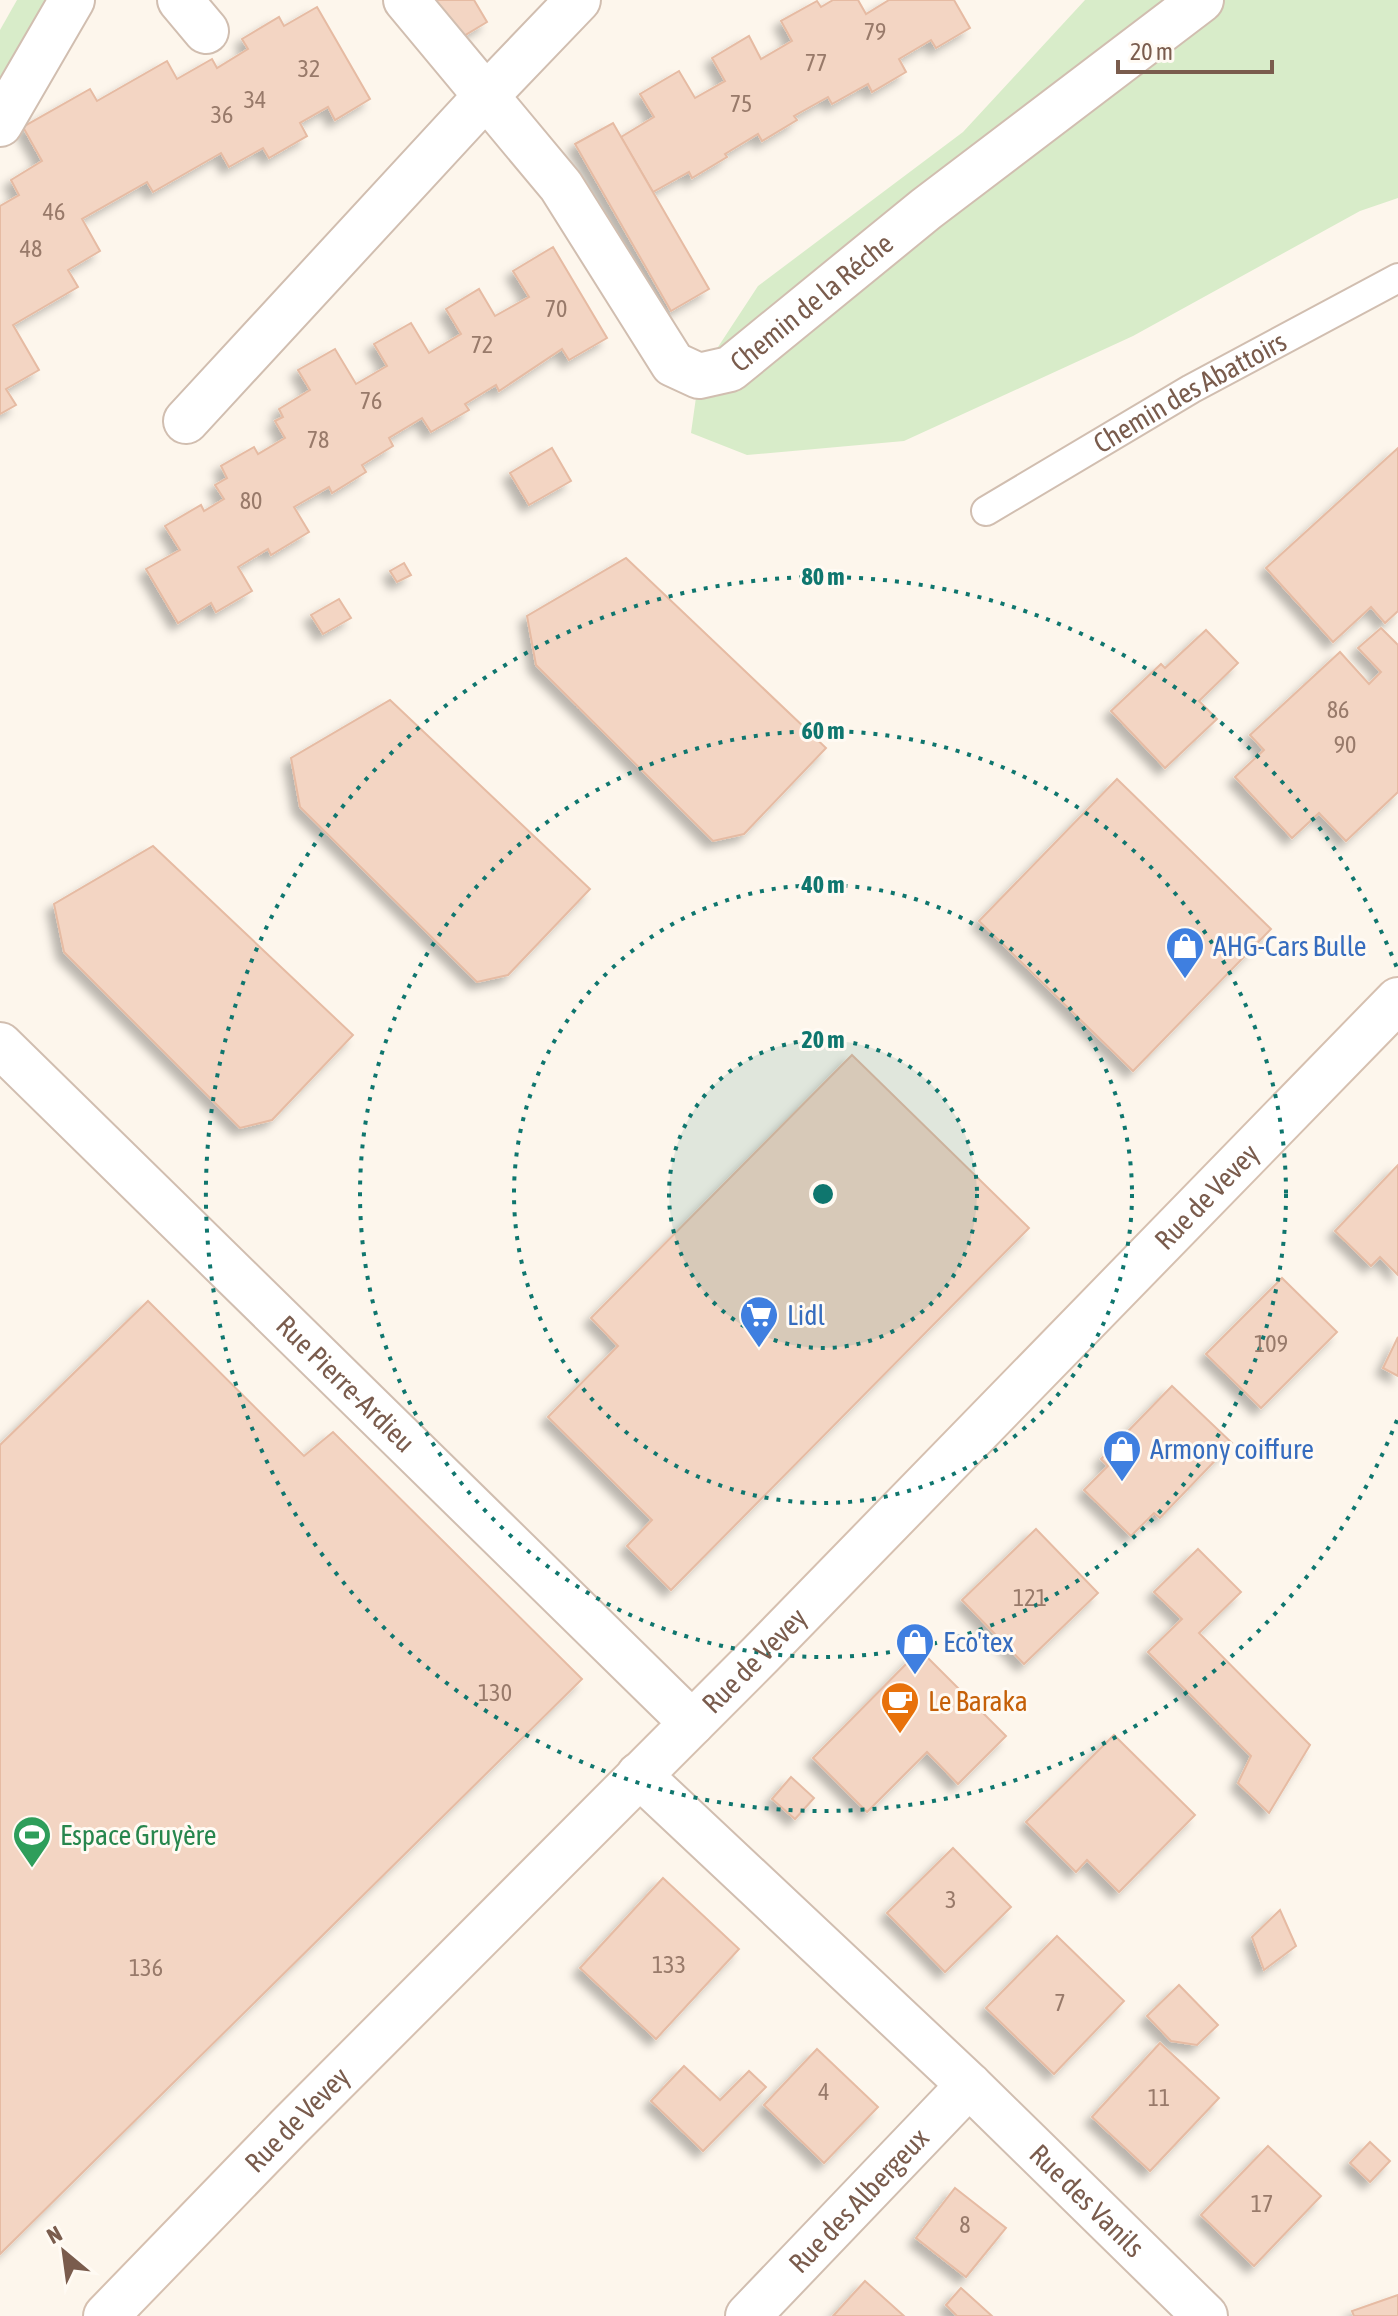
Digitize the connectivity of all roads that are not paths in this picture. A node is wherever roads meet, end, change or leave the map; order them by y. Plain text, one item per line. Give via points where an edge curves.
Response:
1 (72, 0) edge
2 (406, 0) edge
3 (578, 0) edge
4 (1201, 0) edge
5 (486, 96) junction
6 (0, 124) edge
7 (1398, 278) edge
8 (186, 421) dead end
9 (986, 511) dead end
10 (1398, 1000) edge
11 (0, 1045) edge
12 (692, 1723) junction
13 (639, 1775) junction
14 (969, 2085) junction
15 (106, 2316) edge
16 (748, 2316) edge
17 (1205, 2316) edge

1 - 6 street
2 - 5 street, Chemin de la Réche
3 - 5 street
4 - 5 street, Chemin de la Réche via 926,209 730,369 699,376 673,364 561,186
5 - 8 street
7 - 9 lane, Chemin des Abattoirs via 1191,389
10 - 12 street, Rue de Vevey
11 - 12 street, Rue Pierre-Ardieu
12 - 13 street, Rue de Vevey
13 - 14 street, Rue des Vanils
13 - 15 street, Rue de Vevey
14 - 16 street, Rue des Albergeux
14 - 17 street, Rue des Vanils

